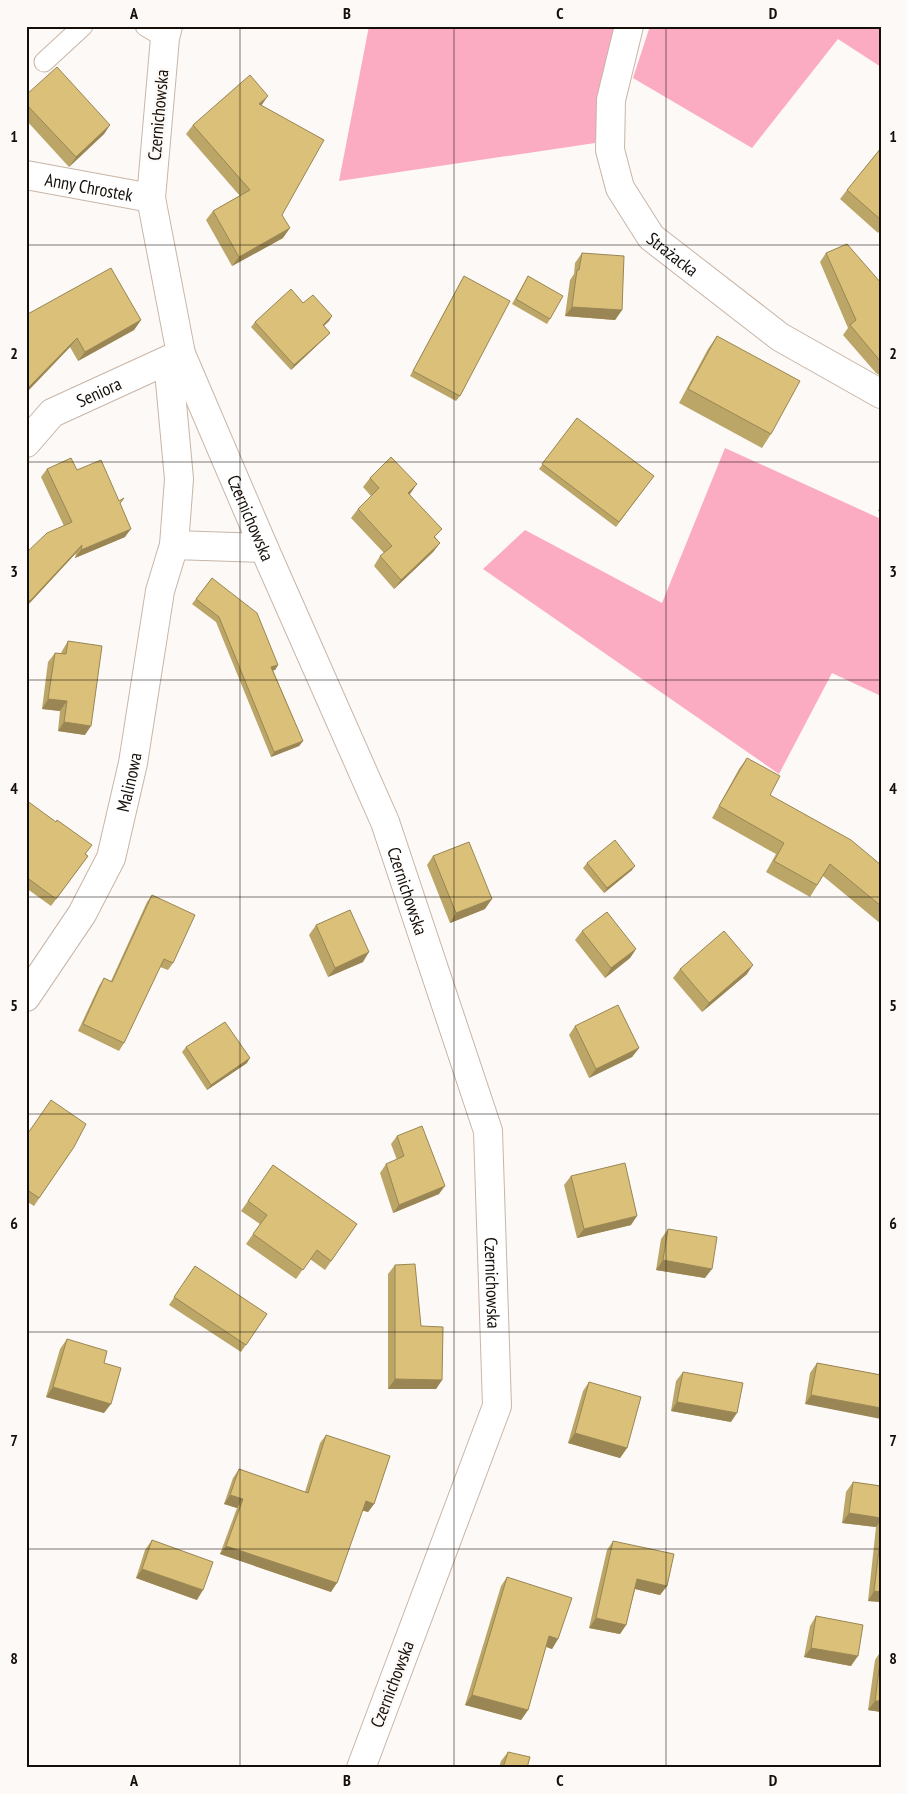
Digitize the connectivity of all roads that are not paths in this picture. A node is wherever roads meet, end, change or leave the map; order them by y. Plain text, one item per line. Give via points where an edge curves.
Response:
1 (83, 26) edge
2 (629, 26) edge
3 (160, 30) edge
4 (44, 62) dead end
5 (26, 175) edge
6 (150, 198) junction
7 (181, 354) junction
8 (881, 394) edge
9 (26, 443) edge
10 (174, 544) junction
11 (264, 548) junction
12 (26, 998) edge
13 (361, 1768) edge

1 - 4 lane
2 - 8 street, Strażacka via 611,100 610,150 620,188 650,237 780,337
3 - 6 street, Czernichowska
5 - 6 street, Anny Chrostek
6 - 7 street, Czernichowska
7 - 9 street, Seniora via 52,414
7 - 10 street, Malinowa via 170,382 180,479
7 - 11 street, Czernichowska
10 - 11 street
10 - 12 street, Malinowa via 160,591 132,763 111,858 82,914
11 - 13 street, Czernichowska via 385,822 488,1132 498,1406

